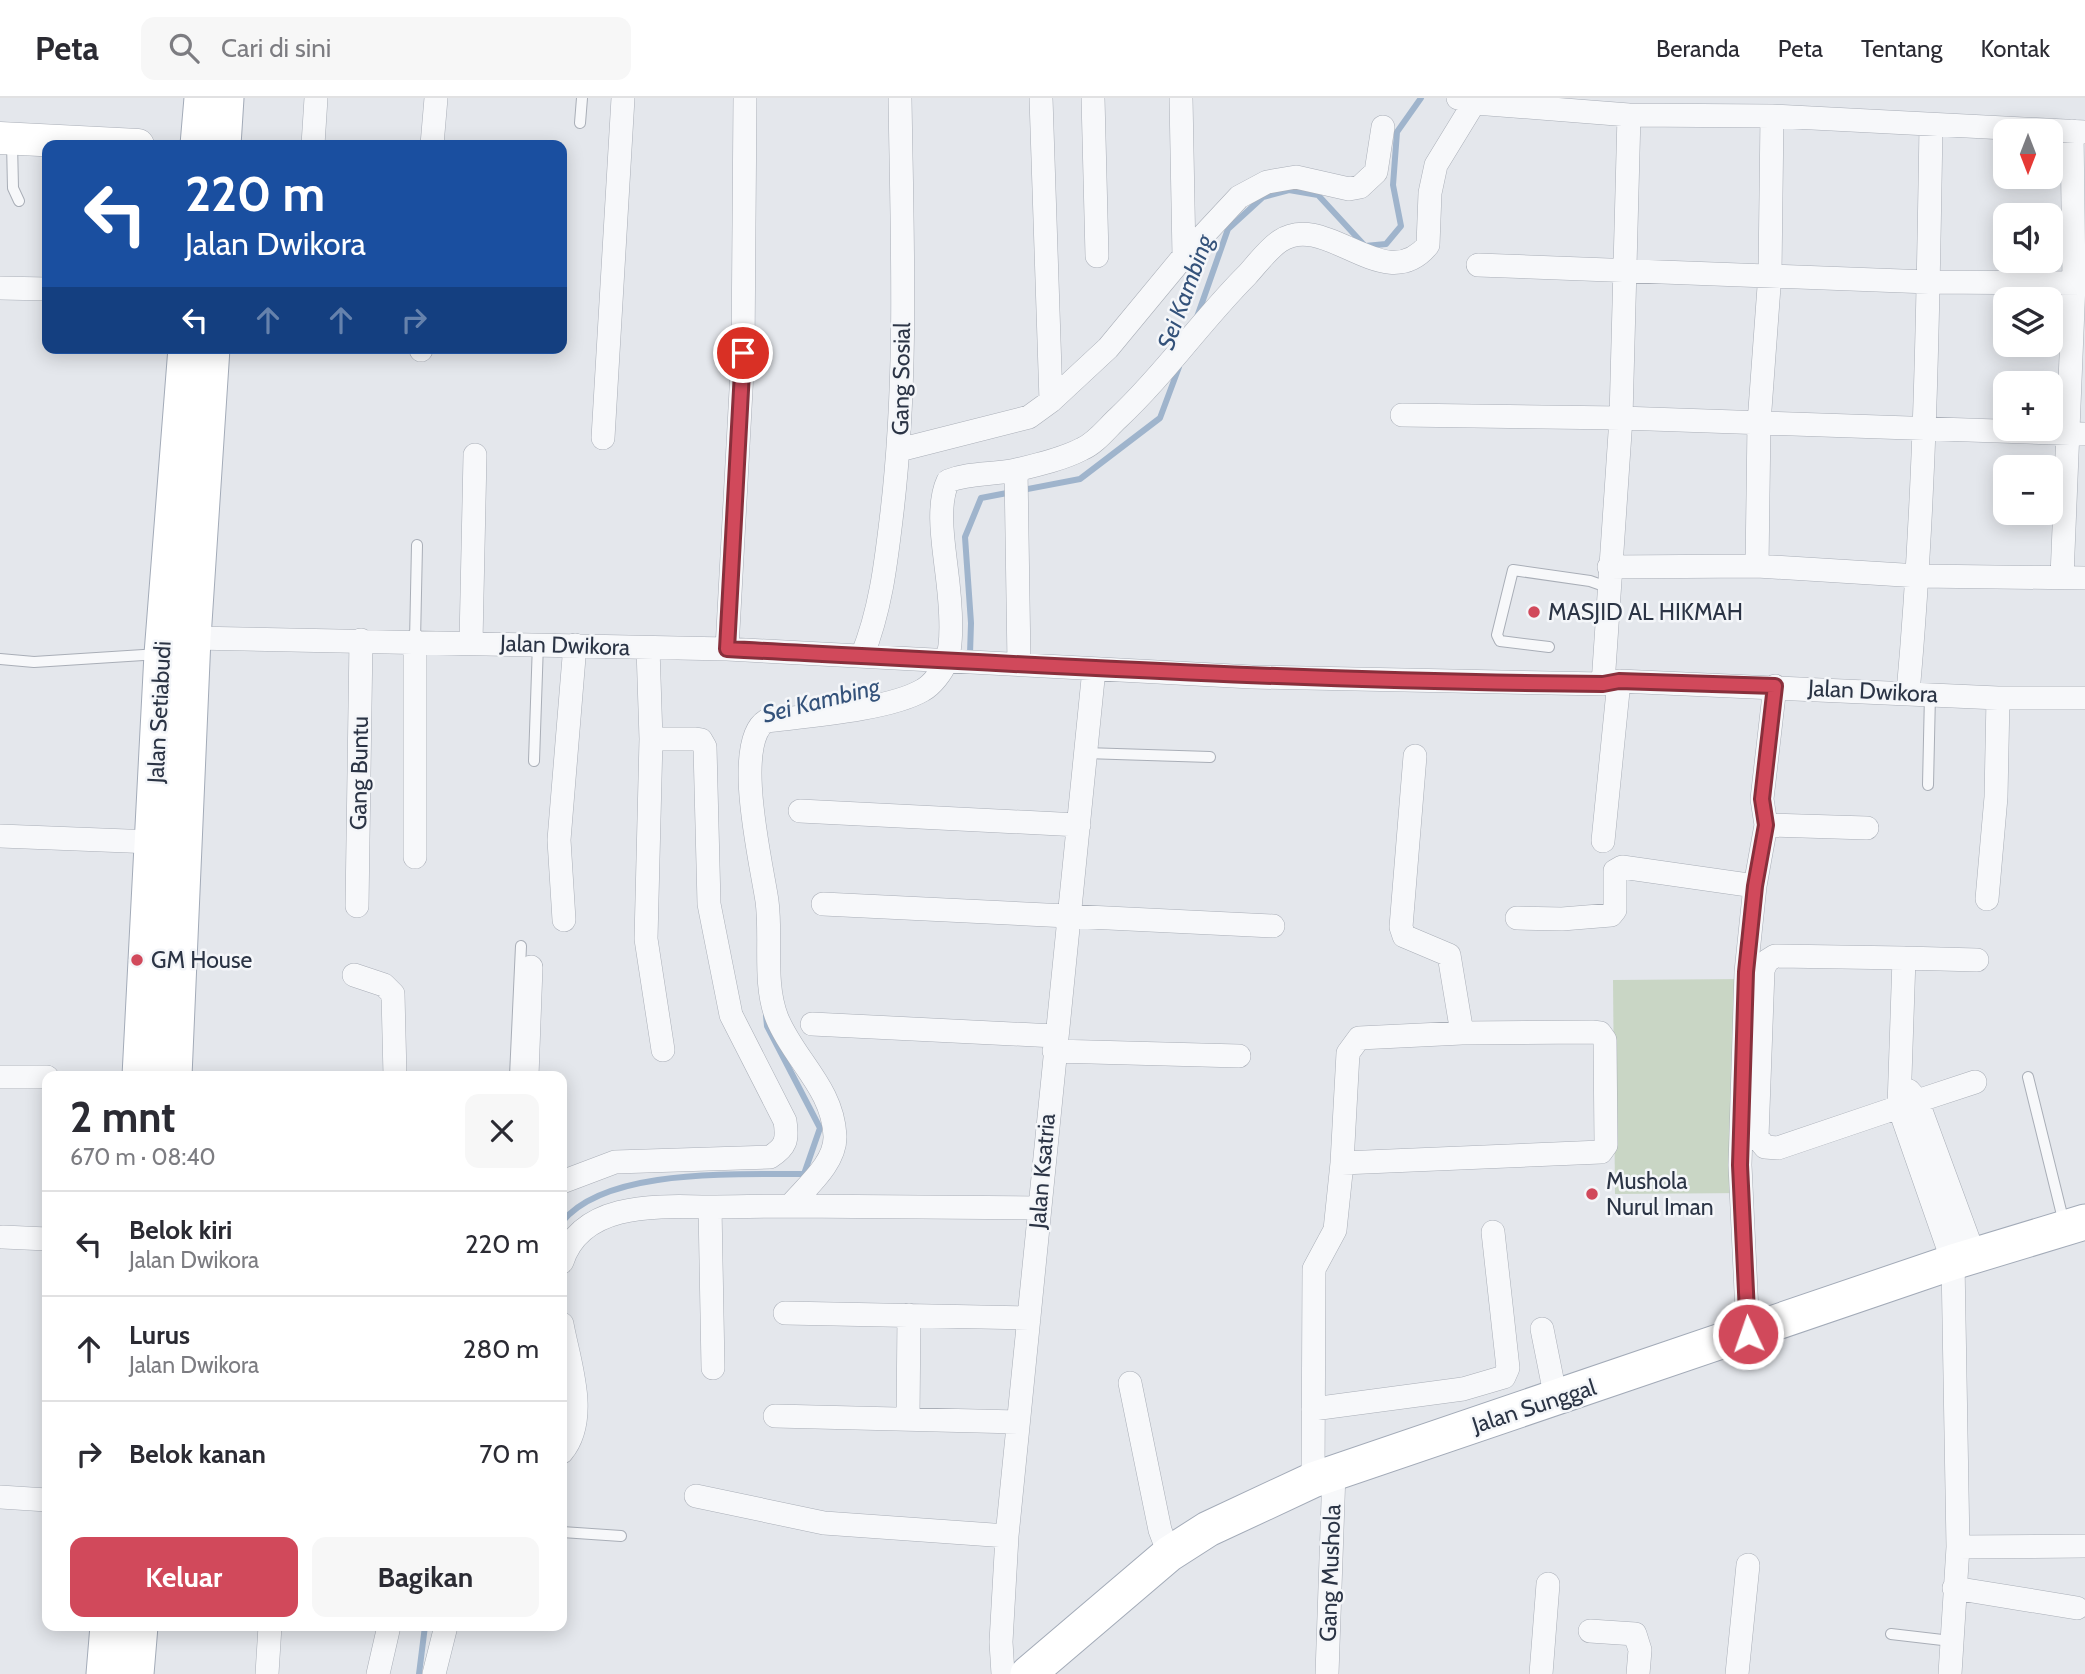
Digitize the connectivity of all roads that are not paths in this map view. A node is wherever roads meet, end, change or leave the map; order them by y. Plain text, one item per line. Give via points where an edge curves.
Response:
1 (202, 98) edge
2 (226, 98) edge
3 (316, 98) edge
4 (436, 98) edge
5 (582, 98) edge
6 (623, 98) edge
7 (745, 98) edge
8 (900, 98) edge
9 (1041, 98) edge
10 (1093, 98) edge
11 (1181, 98) edge
12 (1470, 100) edge
13 (1602, 106) edge
14 (1629, 115) junction
15 (1772, 116) junction
16 (580, 123) dead end
17 (1931, 125) junction
18 (1383, 127) dead end
19 (2079, 131) edge
20 (6, 138) edge
21 (42, 140) edge
22 (198, 140) edge
23 (223, 140) edge
24 (313, 140) edge
25 (432, 140) edge
26 (19, 201) dead end
27 (1097, 256) dead end
28 (1184, 256) junction
29 (1478, 265) dead end
30 (1626, 271) junction
31 (1770, 274) junction
32 (1928, 282) junction
33 (2080, 283) edge
34 (0, 288) edge
35 (42, 289) edge
36 (186, 354) edge
37 (211, 354) edge
38 (1051, 401) junction
39 (1402, 415) dead end
40 (1622, 418) junction
41 (1759, 423) junction
42 (1926, 429) junction
43 (2076, 434) edge
44 (603, 438) dead end
45 (899, 450) junction
46 (475, 455) dead end
47 (1016, 470) junction
48 (191, 488) junction
49 (417, 545) dead end
50 (1757, 566) junction
51 (1919, 576) junction
52 (1608, 577) junction
53 (2073, 578) edge
54 (193, 638) junction
55 (361, 640) junction
56 (415, 641) junction
57 (471, 642) junction
58 (538, 643) junction
59 (575, 645) junction
60 (1549, 647) dead end
61 (648, 648) junction
62 (727, 649) junction
63 (162, 654) junction
64 (870, 657) junction
65 (0, 659) edge
66 (942, 660) junction
67 (1019, 663) junction
68 (1094, 669) junction
69 (1611, 683) junction
70 (1775, 686) junction
71 (1919, 694) junction
72 (1998, 698) junction
73 (2085, 698) edge
74 (651, 738) junction
75 (1085, 753) junction
76 (1415, 756) dead end
77 (1210, 757) dead end
78 (534, 761) dead end
79 (1928, 785) dead end
80 (800, 811) dead end
81 (1079, 825) junction
82 (1766, 825) junction
83 (1867, 828) dead end
84 (0, 836) edge
85 (1603, 841) dead end
86 (415, 857) dead end
87 (162, 865) junction
88 (1755, 886) junction
89 (1987, 899) dead end
90 (823, 904) dead end
91 (357, 906) dead end
92 (1069, 916) junction
93 (1517, 918) dead end
94 (564, 920) dead end
95 (1273, 926) dead end
96 (521, 946) dead end
97 (1904, 958) junction
98 (1978, 960) dead end
99 (531, 967) dead end
100 (354, 975) dead end
101 (812, 1024) dead end
102 (1462, 1033) junction
103 (1054, 1044) junction
104 (663, 1050) dead end
105 (1239, 1056) dead end
106 (141, 1071) edge
107 (174, 1071) edge
108 (395, 1071) edge
109 (514, 1071) edge
110 (527, 1071) edge
111 (0, 1077) edge
112 (42, 1077) edge
113 (2028, 1077) dead end
114 (1975, 1082) dead end
115 (1906, 1097) junction
116 (1342, 1163) junction
117 (567, 1180) edge
118 (710, 1206) junction
119 (790, 1206) junction
120 (1039, 1208) junction
121 (2075, 1225) edge
122 (1493, 1231) dead end
123 (3, 1237) dead end
124 (42, 1239) edge
125 (567, 1245) edge
126 (1964, 1258) junction
127 (785, 1313) dead end
128 (909, 1315) junction
129 (1029, 1318) junction
130 (1542, 1329) dead end
131 (1748, 1334) junction
132 (567, 1351) edge
133 (713, 1368) dead end
134 (1130, 1383) dead end
135 (1556, 1399) junction
136 (1313, 1409) junction
137 (775, 1416) dead end
138 (908, 1418) junction
139 (1018, 1422) junction
140 (567, 1441) edge
141 (1324, 1476) junction
142 (696, 1496) dead end
143 (0, 1497) edge
144 (42, 1500) edge
145 (567, 1532) edge
146 (621, 1535) dead end
147 (1007, 1536) junction
148 (1958, 1546) junction
149 (2085, 1546) edge
150 (1169, 1554) junction
151 (1748, 1565) dead end
152 (1548, 1584) dead end
153 (1954, 1588) junction
154 (2077, 1608) dead end
155 (108, 1631) edge
156 (139, 1631) edge
157 (270, 1631) edge
158 (388, 1631) edge
159 (445, 1631) edge
160 (1591, 1631) dead end
161 (1891, 1634) dead end
162 (1951, 1641) junction
163 (104, 1674) edge
164 (136, 1674) edge
165 (267, 1674) edge
166 (378, 1674) edge
167 (434, 1674) edge
168 (1003, 1674) edge
169 (1028, 1674) edge
170 (1326, 1674) edge
171 (1541, 1674) edge
172 (1638, 1674) edge
173 (1737, 1674) edge
174 (1950, 1674) edge

1 - 22 main road
2 - 23 main road
3 - 24 street
4 - 25 street
5 - 16 lane
6 - 44 street
7 - 62 street via 743,353
8 - 45 street, Gang Sosial
9 - 38 street
10 - 27 street
11 - 28 street
12 - 13 street
12 - 47 street via 1436,165 1428,245 1415,259 1404,263 1378,260 1315,236 1281,240 1210,312 1145,393 1084,449
13 - 14 street
14 - 15 street
14 - 30 street
15 - 17 street
15 - 31 street
17 - 19 street
17 - 32 street
18 - 28 street via 1376,172 1360,187 1349,189 1296,177 1267,182 1239,197
19 - 33 street
20 - 21 street
20 - 26 lane
28 - 38 street via 1108,348
29 - 30 street
30 - 31 street
30 - 40 street
31 - 32 street
31 - 41 street
32 - 33 street
32 - 42 street
33 - 43 street
34 - 35 street
36 - 48 main road, Jalan Setiabudi
37 - 48 main road, Jalan Setiabudi
38 - 45 street via 1029,417
39 - 40 street
40 - 41 street
40 - 52 street
41 - 42 street
41 - 50 street
42 - 43 street
42 - 51 street
43 - 53 street
45 - 64 street, Gang Sosial
46 - 57 street
47 - 66 street via 960,476 948,481 943,491 944,552 951,599
47 - 67 street
48 - 54 main road, Jalan Setiabudi
48 - 63 main road, Jalan Setiabudi
49 - 56 lane
50 - 51 street
50 - 52 street
51 - 53 street
51 - 71 street
52 - 60 lane via 1591,581 1513,570 1497,635 1500,641
52 - 69 street
54 - 55 street, Jalan Dwikora
54 - 87 main road, Jalan Setiabudi
55 - 56 street, Jalan Dwikora
55 - 91 street, Gang Buntu
56 - 57 street, Jalan Dwikora
56 - 86 street
57 - 58 street, Jalan Dwikora
58 - 59 street, Jalan Dwikora
58 - 78 lane
59 - 61 street, Jalan Dwikora
59 - 94 street via 559,839
61 - 62 street, Jalan Dwikora
61 - 74 street
62 - 64 street, Jalan Dwikora
63 - 65 lane via 34,662
63 - 87 main road, Jalan Setiabudi
64 - 66 street, Jalan Dwikora
66 - 67 street, Jalan Dwikora
66 - 119 street via 932,684 915,694 844,712 766,721 751,739 752,807 767,900 776,1016 799,1061 825,1091 836,1139 830,1159
67 - 68 street, Jalan Dwikora
68 - 69 street, Jalan Dwikora via 1417,683
68 - 75 street, Jalan Ksatria
69 - 70 street, Jalan Dwikora
69 - 85 street
70 - 71 street, Jalan Dwikora
70 - 82 street via 1762,799
71 - 72 street, Jalan Dwikora
71 - 79 lane
72 - 73 street, Jalan Dwikora
72 - 89 street
74 - 104 street via 646,939
74 - 117 street via 694,738 705,747 709,904 731,1015 785,1121 788,1138 770,1157 615,1162
75 - 77 lane
75 - 81 street, Jalan Ksatria
76 - 102 street via 1401,927 1405,936 1449,956
80 - 81 street
81 - 92 street, Jalan Ksatria
82 - 83 street
82 - 88 street
84 - 87 street
87 - 106 main road, Jalan Setiabudi
87 - 107 main road, Jalan Setiabudi
88 - 93 street via 1622,867 1615,871 1615,910 1611,915
88 - 131 street via 1746,972 1740,1165
90 - 92 street
92 - 95 street
92 - 103 street, Jalan Ksatria
96 - 109 lane
97 - 98 street
97 - 115 street
97 - 115 street via 1774,956 1767,961 1757,1137 1765,1147 1779,1148
99 - 110 street
100 - 108 street via 384,985 393,994
101 - 103 street
102 - 116 street, Gang Mushola via 1366,1036 1354,1042 1348,1053
102 - 116 street via 1600,1033 1605,1040 1606,1145 1601,1152
103 - 105 street
103 - 120 street, Jalan Ksatria
111 - 112 street
113 - 121 lane
114 - 115 street
115 - 126 street
116 - 136 street, Gang Mushola via 1335,1230 1314,1269
118 - 119 street
118 - 125 street via 652,1206 607,1215 585,1227
118 - 133 street
119 - 120 street
120 - 129 street, Jalan Ksatria
121 - 126 main road, Jalan Sunggal
122 - 136 street via 1508,1368 1504,1377 1463,1389
123 - 124 street
126 - 131 main road, Jalan Sunggal
126 - 148 street
127 - 128 street
128 - 129 street
128 - 138 street
129 - 139 street, Jalan Ksatria
130 - 135 street
131 - 135 main road, Jalan Sunggal
132 - 140 street via 576,1399 575,1423
134 - 150 street
135 - 141 main road, Jalan Sunggal
136 - 141 street, Gang Mushola
137 - 138 street
138 - 139 street
139 - 147 street, Jalan Ksatria
141 - 150 main road, Jalan Sunggal via 1208,1529
141 - 170 street, Gang Mushola
142 - 147 street via 824,1524
143 - 144 street
145 - 146 lane
147 - 168 street, Jalan Ksatria via 1000,1642
148 - 149 street
148 - 153 street
150 - 169 main road, Jalan Sunggal
151 - 173 street
152 - 171 street
153 - 154 street
153 - 162 street
155 - 163 main road
156 - 164 main road
157 - 165 street
158 - 166 street
159 - 167 street
160 - 172 street via 1634,1634 1640,1650
161 - 162 lane
162 - 174 street

